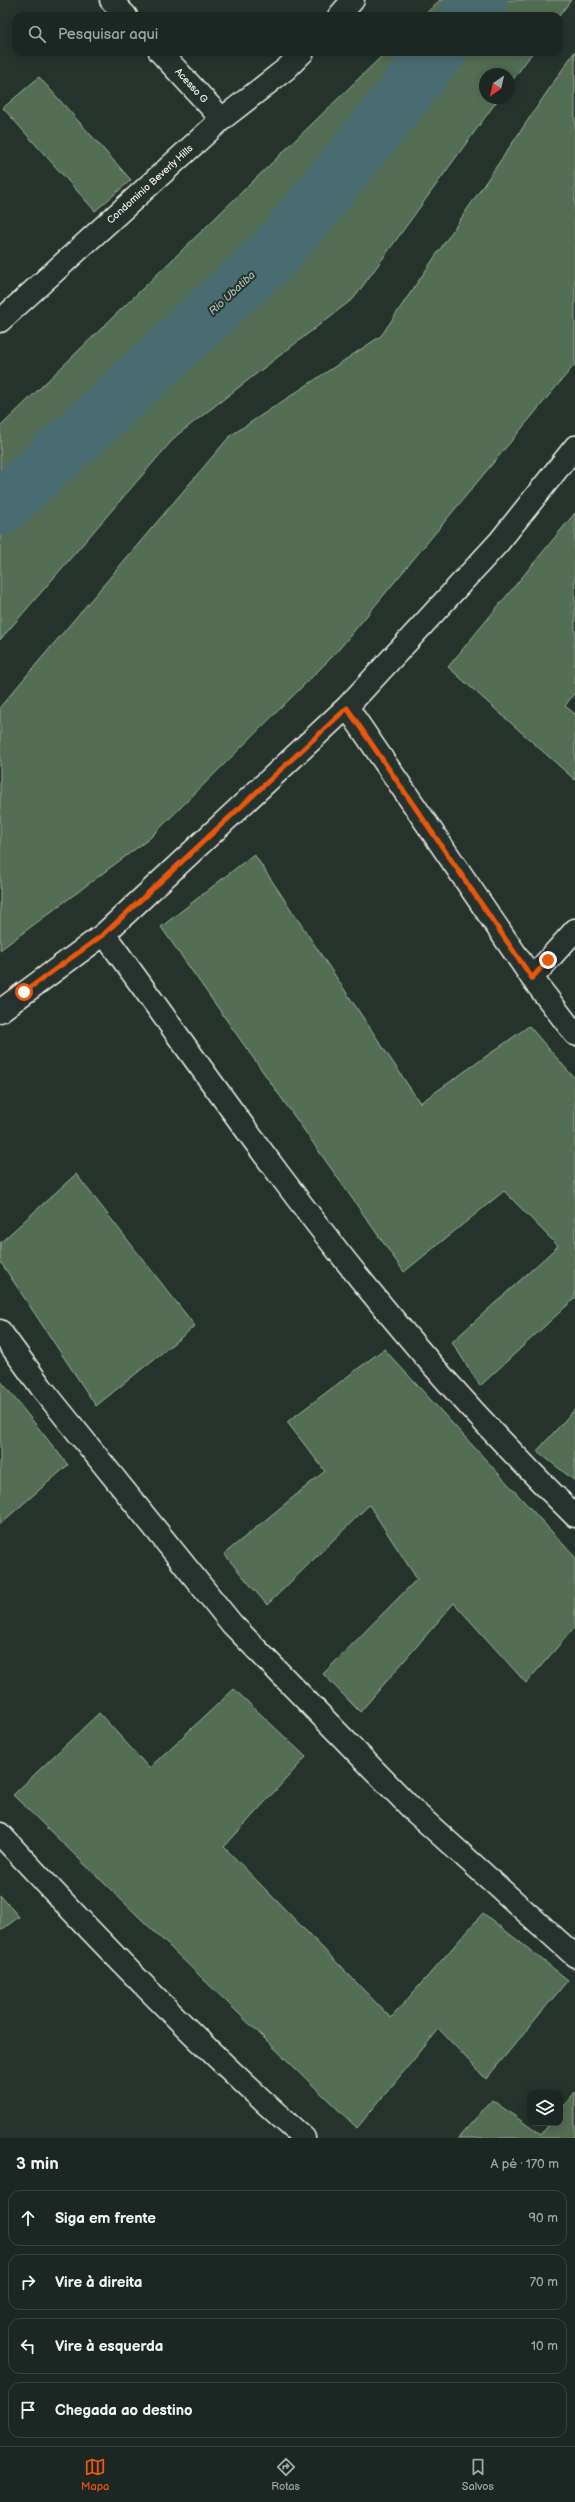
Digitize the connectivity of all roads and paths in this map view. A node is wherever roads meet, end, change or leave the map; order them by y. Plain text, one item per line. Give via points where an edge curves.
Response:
1 (111, 0) edge
2 (353, 0) edge
3 (122, 12) edge
4 (342, 12) edge
5 (164, 56) edge
6 (299, 56) edge
7 (222, 119) junction
8 (0, 321) edge
9 (575, 447) edge
10 (347, 708) junction
11 (575, 930) edge
12 (104, 934) junction
13 (532, 978) junction
14 (0, 1011) edge
15 (575, 1034) edge
16 (0, 1331) edge
17 (575, 1516) edge
18 (0, 1834) edge
19 (575, 1956) edge
20 (304, 2138) edge

1 - 3 street
2 - 4 street
5 - 7 street, Acesso G
6 - 7 street, Condominio Beverly Hills
7 - 8 street, Condominio Beverly Hills
9 - 10 street via 499,542
10 - 12 street
10 - 13 street
11 - 13 street
12 - 14 street
12 - 17 street via 282,1179 383,1308 487,1428
13 - 15 street
16 - 19 street via 41,1387 232,1624 415,1812
18 - 20 street via 59,1898 234,2076

